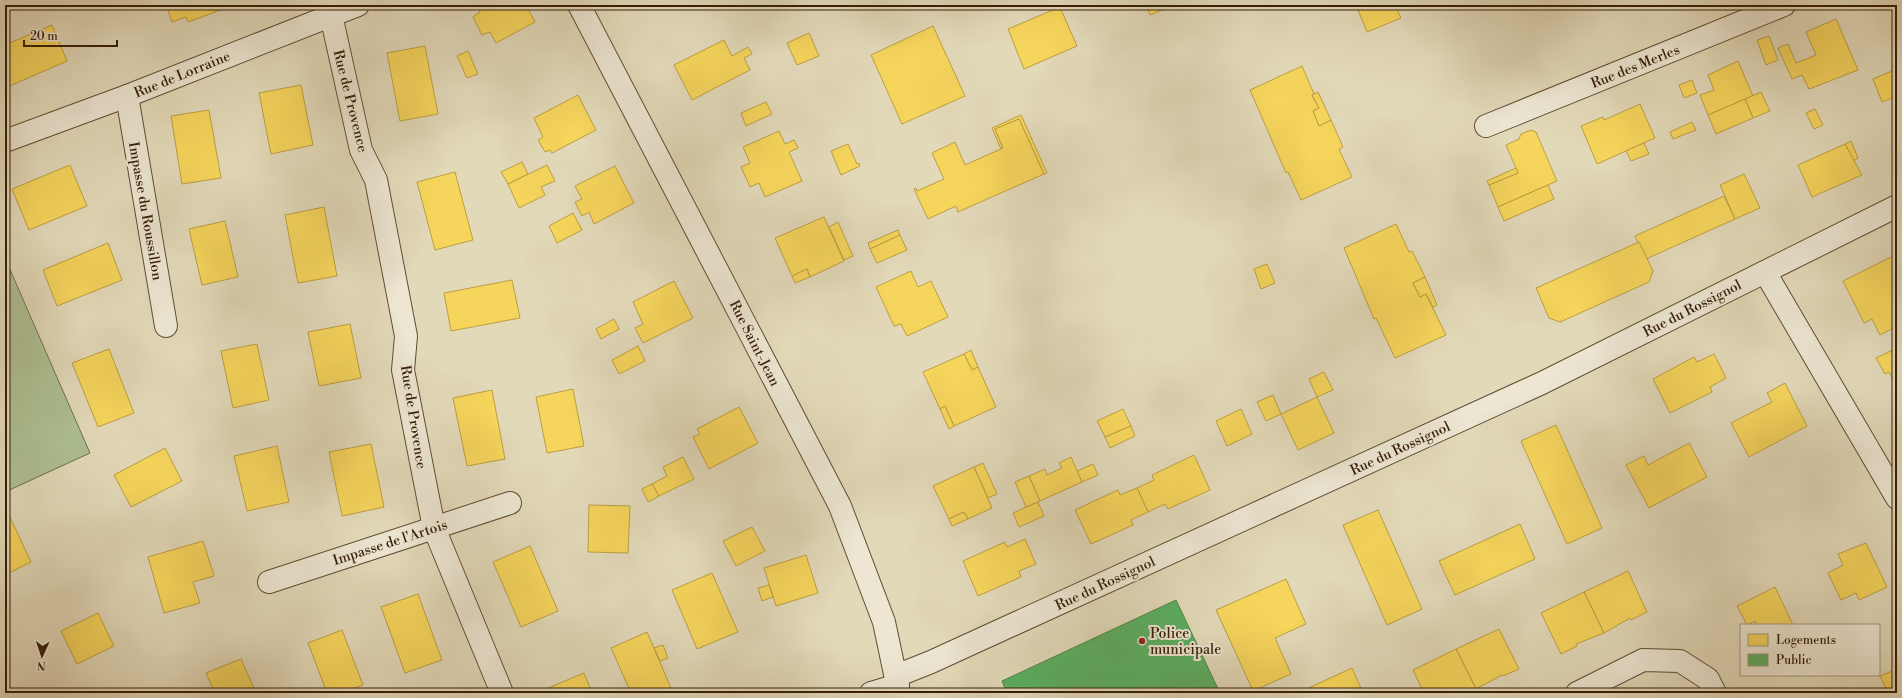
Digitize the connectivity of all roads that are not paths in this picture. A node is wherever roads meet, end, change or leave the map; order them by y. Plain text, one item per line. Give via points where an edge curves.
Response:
1 (358, 5) edge
2 (579, 5) edge
3 (1784, 5) edge
4 (331, 16) junction
5 (127, 96) junction
6 (1486, 126) dead end
7 (5, 141) edge
8 (1897, 206) edge
9 (1765, 272) junction
10 (166, 326) dead end
11 (1897, 498) edge
12 (510, 503) dead end
13 (434, 528) junction
14 (269, 582) dead end
15 (898, 685) edge
16 (502, 693) edge
17 (871, 693) edge
18 (1577, 693) edge
19 (1715, 693) edge

1 - 4 street, Rue de Lorraine
2 - 15 street, Rue Saint-Jean via 840,506 884,622
3 - 6 street, Rue des Merles
4 - 5 street, Rue de Lorraine
4 - 13 street, Rue de Provence via 361,150 376,180 406,336 403,370
5 - 7 street, Rue de Lorraine
5 - 10 street, Impasse du Roussillon
8 - 9 street, Rue du Rossignol
9 - 11 street
9 - 15 street, Rue du Rossignol via 1542,383 953,652
12 - 13 street, Impasse de l'Artois
13 - 14 street, Impasse de l'Artois
13 - 16 street, Rue de Provence
15 - 17 street, Rue du Rossignol
18 - 19 street via 1643,660 1680,661 1708,679

